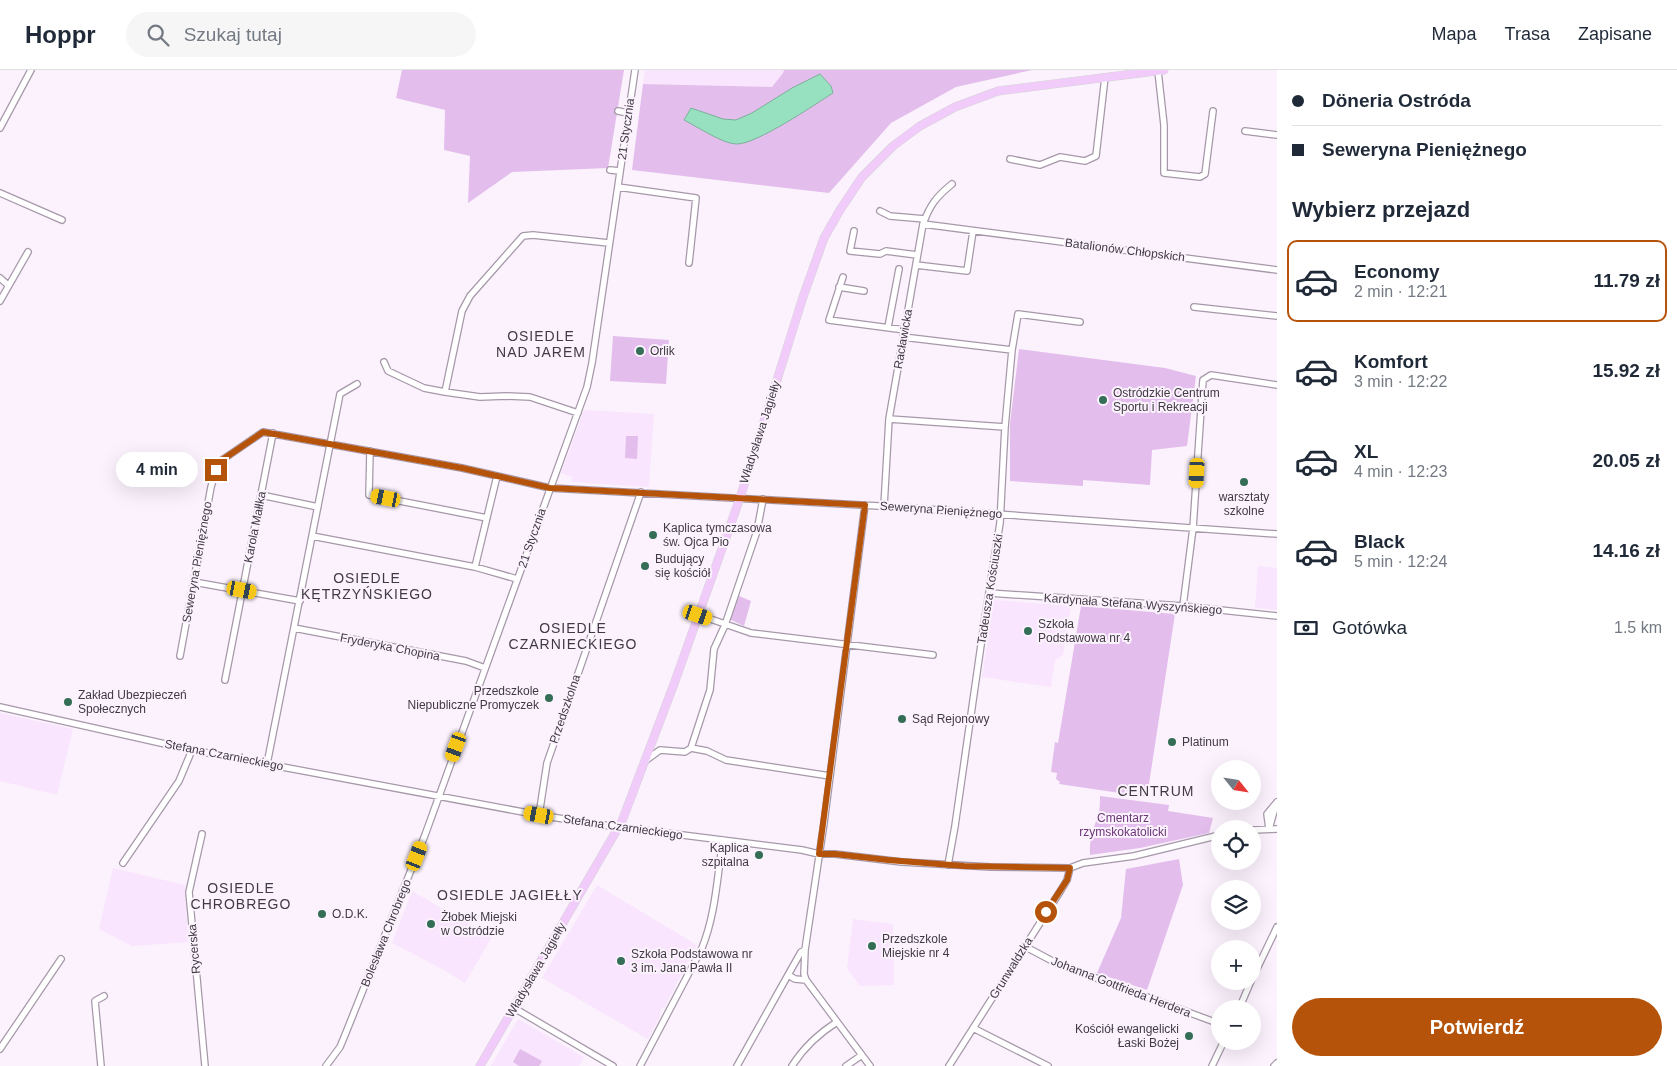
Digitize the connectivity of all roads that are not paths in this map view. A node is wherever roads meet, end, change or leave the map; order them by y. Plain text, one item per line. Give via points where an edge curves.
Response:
1 (31, 70) edge
2 (635, 70) edge
3 (1161, 70) edge
4 (1105, 77) junction
5 (618, 111) dead end
6 (1213, 111) dead end
7 (628, 113) junction
8 (0, 128) edge
9 (1246, 131) dead end
10 (1277, 135) edge
11 (1010, 159) dead end
12 (610, 170) dead end
13 (620, 171) junction
14 (952, 184) dead end
15 (618, 187) junction
16 (0, 193) edge
17 (880, 211) dead end
18 (62, 220) dead end
19 (924, 222) junction
20 (972, 230) junction
21 (854, 231) dead end
22 (609, 243) junction
23 (28, 252) dead end
24 (917, 255) junction
25 (688, 262) dead end
26 (916, 265) junction
27 (899, 269) dead end
28 (1277, 270) edge
29 (843, 277) dead end
30 (0, 278) edge
31 (8, 285) junction
32 (839, 287) junction
33 (864, 291) dead end
34 (0, 301) edge
35 (1194, 307) dead end
36 (1277, 316) edge
37 (1080, 322) dead end
38 (888, 327) junction
39 (904, 330) junction
40 (903, 337) junction
41 (1012, 350) junction
42 (384, 362) dead end
43 (357, 384) dead end
44 (1277, 385) edge
45 (446, 392) junction
46 (578, 413) junction
47 (889, 419) junction
48 (1005, 428) junction
49 (273, 433) junction
50 (331, 444) junction
51 (370, 451) junction
52 (497, 476) junction
53 (550, 488) junction
54 (641, 492) junction
55 (261, 495) junction
56 (740, 498) junction
57 (763, 499) junction
58 (865, 505) junction
59 (884, 506) junction
60 (318, 507) junction
61 (1001, 514) junction
62 (487, 518) junction
63 (1193, 528) junction
64 (1277, 534) edge
65 (312, 536) junction
66 (475, 567) junction
67 (517, 579) junction
68 (194, 582) junction
69 (242, 590) junction
70 (989, 593) junction
71 (300, 601) junction
72 (1183, 606) junction
73 (698, 615) junction
74 (1277, 616) edge
75 (725, 625) junction
76 (294, 628) junction
77 (847, 645) junction
78 (933, 655) dead end
79 (180, 656) dead end
80 (486, 668) junction
81 (225, 680) dead end
82 (0, 707) edge
83 (691, 748) junction
84 (192, 750) junction
85 (644, 763) junction
86 (268, 764) junction
87 (830, 776) junction
88 (439, 796) junction
89 (1277, 803) edge
90 (539, 815) junction
91 (620, 826) junction
92 (1261, 829) edge
93 (1269, 829) junction
94 (1277, 829) edge
95 (202, 834) dead end
96 (1211, 837) edge
97 (723, 840) junction
98 (819, 854) junction
99 (123, 863) dead end
100 (948, 865) junction
101 (1070, 868) junction
102 (1277, 928) edge
103 (1024, 946) junction
104 (805, 950) junction
105 (61, 959) dead end
106 (1261, 961) edge
107 (788, 975) junction
108 (806, 980) junction
109 (104, 996) dead end
110 (514, 1008) junction
111 (1211, 1021) edge
112 (837, 1022) junction
113 (973, 1028) junction
114 (0, 1049) edge
115 (1220, 1050) edge
116 (862, 1055) junction
117 (1277, 1063) edge
118 (101, 1066) edge
119 (205, 1066) edge
120 (326, 1066) edge
121 (480, 1066) edge
122 (613, 1066) edge
123 (640, 1066) edge
124 (737, 1066) edge
125 (792, 1066) edge
126 (846, 1066) edge
127 (870, 1066) edge
128 (949, 1066) edge
129 (1048, 1066) edge
130 (1212, 1066) edge
131 (1274, 1066) edge

1 - 8 street
2 - 7 street, 21 Stycznia
3 - 4 main road, Władysława Jagiełły
3 - 6 street via 1164,172 1200,177 1205,174
4 - 11 street via 1096,156 1085,161 1060,157 1040,165
4 - 56 main road, Władysława Jagiełły via 998,91 955,107 920,126 893,146 862,177 824,238
5 - 7 street
7 - 13 street, 21 Stycznia
9 - 10 street
12 - 13 street
13 - 15 street, 21 Stycznia
14 - 19 street, Racławicka via 937,196
15 - 22 street, 21 Stycznia
15 - 25 street via 696,198
16 - 18 street
17 - 19 street, Batalionów Chłopskich
19 - 20 street, Batalionów Chłopskich
19 - 24 street, Racławicka
20 - 26 street via 967,271
20 - 28 street, Batalionów Chłopskich
21 - 24 street via 850,250
22 - 45 street via 533,234 524,236 470,296 462,311
22 - 46 street, 21 Stycznia via 591,369
23 - 31 street
24 - 26 street, Racławicka
26 - 39 street, Racławicka
27 - 38 street
29 - 32 street
30 - 31 street
31 - 34 street
32 - 33 street
32 - 38 street via 829,320
35 - 36 street
37 - 41 street, Tadeusza Kościuszki via 1018,314
38 - 39 street
39 - 40 street, Racławicka
40 - 41 street
40 - 47 street, Racławicka
41 - 48 street, Tadeusza Kościuszki
42 - 45 street via 388,371 424,388
43 - 50 street via 340,394
44 - 63 street via 1211,375 1204,380
45 - 46 street via 480,397 530,398
46 - 53 street, 21 Stycznia
47 - 48 street
47 - 59 street, Racławicka
48 - 61 street, Tadeusza Kościuszki
49 - 50 street, Seweryna Pieniężnego
49 - 55 street, Karola Małłka
49 - 68 street, Seweryna Pieniężnego via 263,432 222,460 216,470 210,487
50 - 51 street, Seweryna Pieniężnego
50 - 60 street
51 - 52 street, Seweryna Pieniężnego
51 - 62 street via 369,495
52 - 53 street, Seweryna Pieniężnego
52 - 62 street
53 - 54 street, Seweryna Pieniężnego
53 - 67 street, 21 Stycznia
54 - 56 street, Seweryna Pieniężnego
54 - 90 street, Przedszkolna via 546,763
55 - 60 street
55 - 69 street, Karola Małłka
56 - 57 street, Seweryna Pieniężnego
56 - 73 main road, Władysława Jagiełły
57 - 58 street, Seweryna Pieniężnego
57 - 75 street via 756,531
58 - 59 street, Seweryna Pieniężnego
58 - 77 street
59 - 61 street, Seweryna Pieniężnego
60 - 65 street
61 - 63 street, Seweryna Pieniężnego
61 - 70 street, Tadeusza Kościuszki
62 - 66 street
63 - 64 street, Seweryna Pieniężnego
63 - 72 street
65 - 66 street
65 - 71 street
66 - 67 street
67 - 80 street, 21 Stycznia
68 - 69 street
68 - 79 street, Seweryna Pieniężnego
69 - 71 street
69 - 81 street, Karola Małłka
70 - 72 street, Kardynała Stefana Wyszyńskiego
70 - 100 street, Tadeusza Kościuszki
71 - 76 street
72 - 74 street, Kardynała Stefana Wyszyńskiego
73 - 75 street
73 - 85 main road, Władysława Jagiełły
75 - 77 street via 751,633
75 - 83 street via 714,649 710,690
76 - 80 street, Fryderyka Chopina
76 - 86 street
77 - 78 street
77 - 87 street
80 - 88 street, 21 Stycznia
82 - 84 street, Stefana Czarnieckiego
83 - 85 street via 679,753 660,750
83 - 87 street via 726,760
84 - 86 street, Stefana Czarnieckiego
84 - 99 street via 179,781
85 - 91 main road, Władysława Jagiełły
86 - 88 street, Stefana Czarnieckiego
87 - 98 street
88 - 90 street, Stefana Czarnieckiego
88 - 120 street, Bolesława Chrobrego via 340,1047
89 - 93 street
90 - 91 street, Stefana Czarnieckiego
91 - 97 street, Stefana Czarnieckiego
91 - 110 main road, Władysława Jagiełły
92 - 93 street
93 - 94 street
95 - 119 street, Rycerska via 189,892
96 - 101 street, Stefana Czarnieckiego
97 - 98 street, Stefana Czarnieckiego
97 - 123 street via 709,930
98 - 100 street, Stefana Czarnieckiego
98 - 104 street
100 - 101 street, Stefana Czarnieckiego
101 - 103 street, Grunwaldzka via 1067,880
102 - 106 street
103 - 111 street, Johanna Gottfrieda Herdera via 1058,964
103 - 113 street, Grunwaldzka
104 - 107 street
104 - 108 street
105 - 114 street
107 - 108 street
107 - 124 street
108 - 112 street
109 - 118 street via 95,1001
110 - 121 main road, Władysława Jagiełły
110 - 122 street
112 - 116 street
112 - 125 street via 805,1047
113 - 128 street, Grunwaldzka
113 - 129 street
115 - 130 street
116 - 126 street
116 - 127 street
117 - 131 street

